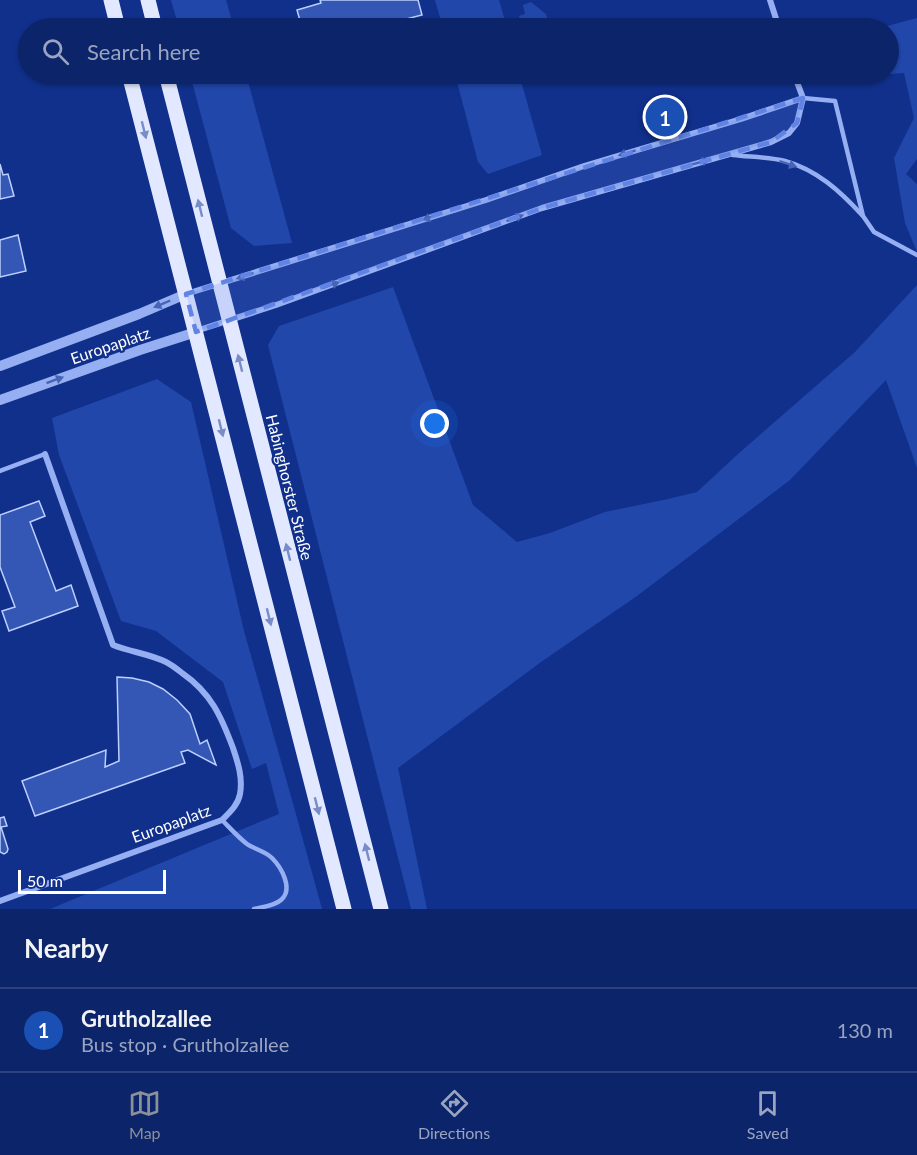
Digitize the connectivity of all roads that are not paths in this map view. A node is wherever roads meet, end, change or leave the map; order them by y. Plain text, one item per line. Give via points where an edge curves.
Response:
1 (111, 0) edge
2 (148, 0) edge
3 (770, 0) edge
4 (116, 18) edge
5 (152, 18) edge
6 (776, 18) edge
7 (132, 84) edge
8 (169, 84) edge
9 (798, 84) edge
10 (803, 98) junction
11 (730, 154) junction
12 (863, 216) junction
13 (917, 255) edge
14 (220, 285) junction
15 (186, 294) junction
16 (229, 321) junction
17 (196, 332) junction
18 (0, 366) edge
19 (0, 400) edge
20 (45, 454) joint
21 (0, 471) edge
22 (222, 820) junction
23 (0, 900) edge
24 (254, 909) edge
25 (344, 909) edge
26 (381, 909) edge

1 - 4 main road
2 - 5 main road
3 - 6 street
7 -> 15 main road
14 -> 8 main road, Habinghorster Straße
9 - 10 street
10 - 11 street via 797,123 789,133
10 - 12 lane via 835,101
10 -> 14 street
11 -> 12 lane via 784,161 818,175
16 -> 11 street via 542,208
12 - 13 lane via 874,232
14 - 15 street
14 - 16 main road, Habinghorster Straße
15 - 17 main road
15 -> 18 street, Europaplatz
16 - 17 street
26 -> 16 main road, Habinghorster Straße
19 -> 17 street, Europaplatz
17 -> 25 main road
20 - 21 lane
20 - 22 street, Europaplatz via 113,645 166,663 188,677 205,692 223,721 241,783 240,796
22 - 23 street, Europaplatz
22 - 24 lane via 247,844 270,856 282,872 286,885 282,899

